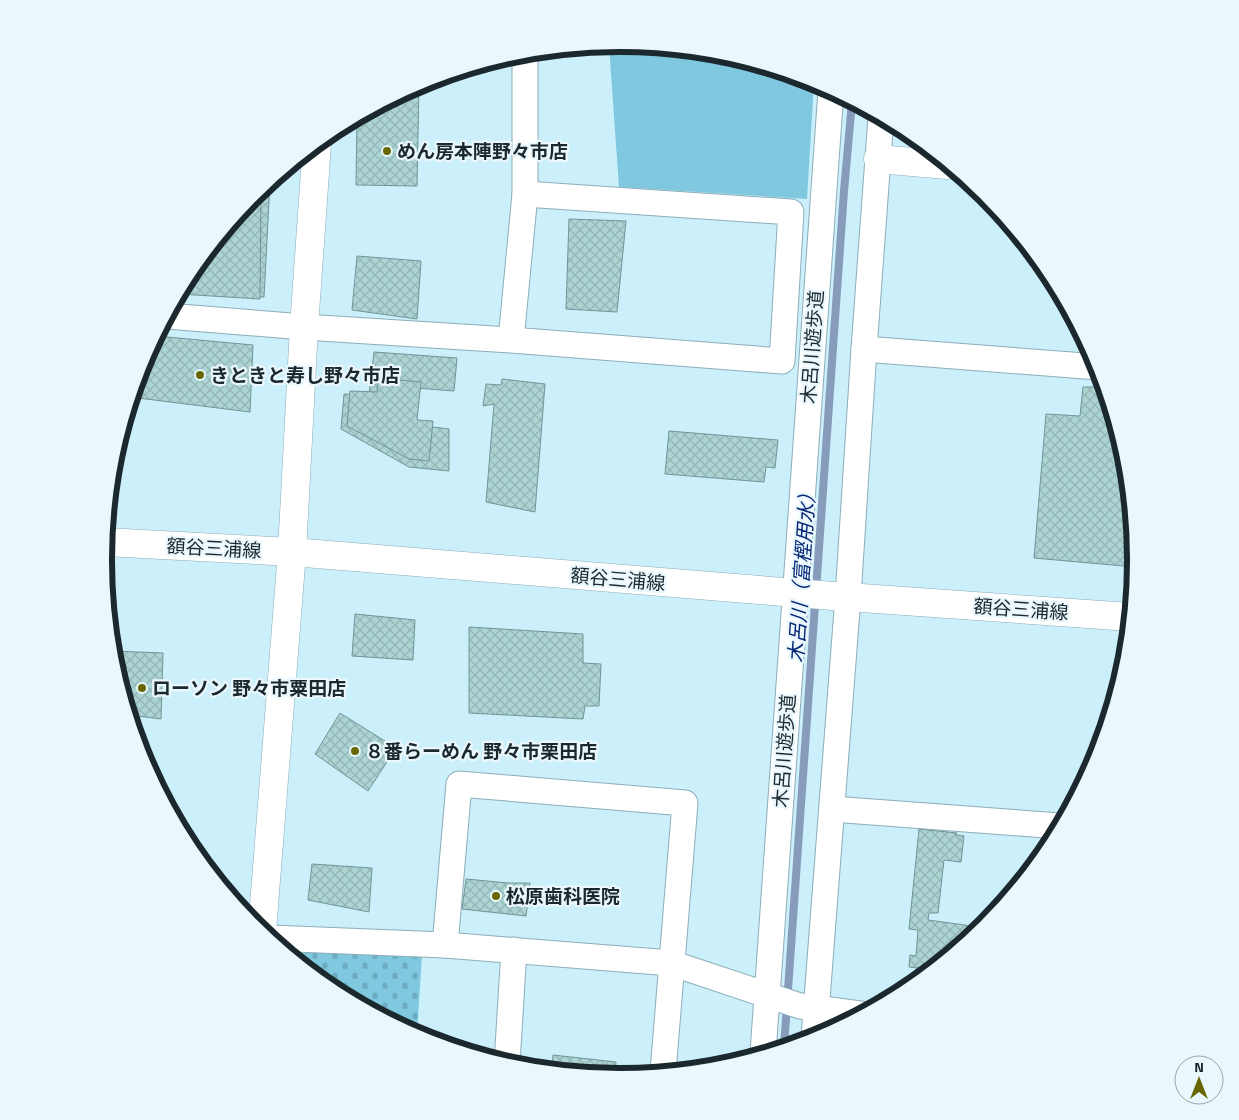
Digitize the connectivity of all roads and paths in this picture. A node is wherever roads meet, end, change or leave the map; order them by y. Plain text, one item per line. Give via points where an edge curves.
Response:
1 (525, 61) edge
2 (830, 99) edge
3 (880, 125) edge
4 (316, 153) edge
5 (878, 159) junction
6 (936, 163) edge
7 (525, 194) junction
8 (174, 317) edge
9 (304, 327) junction
10 (511, 340) junction
11 (864, 350) junction
12 (1088, 366) edge
13 (113, 542) edge
14 (292, 552) junction
15 (800, 594) junction
16 (841, 597) junction
17 (1124, 617) edge
18 (832, 809) junction
19 (1052, 825) edge
20 (263, 921) edge
21 (281, 938) edge
22 (445, 945) junction
23 (514, 950) junction
24 (671, 963) junction
25 (771, 997) junction
26 (808, 1007) junction
27 (849, 1012) edge
28 (812, 1030) edge
29 (765, 1046) edge
30 (508, 1055) edge
31 (664, 1065) edge

1 - 7 street
2 - 15 street, 木呂川遊歩道
3 - 5 street
4 - 9 main road
5 - 6 main road
5 - 11 street
7 - 10 street
7 - 10 street via 791,212 782,361
8 - 9 street
9 - 10 street
9 - 14 main road
11 - 12 street
11 - 16 street
13 - 14 main road, 額谷三浦線
14 - 15 main road, 額谷三浦線
14 - 20 main road
15 - 16 main road, 額谷三浦線
15 - 25 street, 木呂川遊歩道
16 - 17 main road, 額谷三浦線
16 - 18 street
18 - 19 street
18 - 26 street
21 - 22 street
22 - 23 street
22 - 24 street via 459,784 684,803
23 - 24 street
23 - 30 street
24 - 25 street
24 - 31 street
25 - 26 street
25 - 29 street, 木呂川遊歩道
26 - 27 street
26 - 28 street

